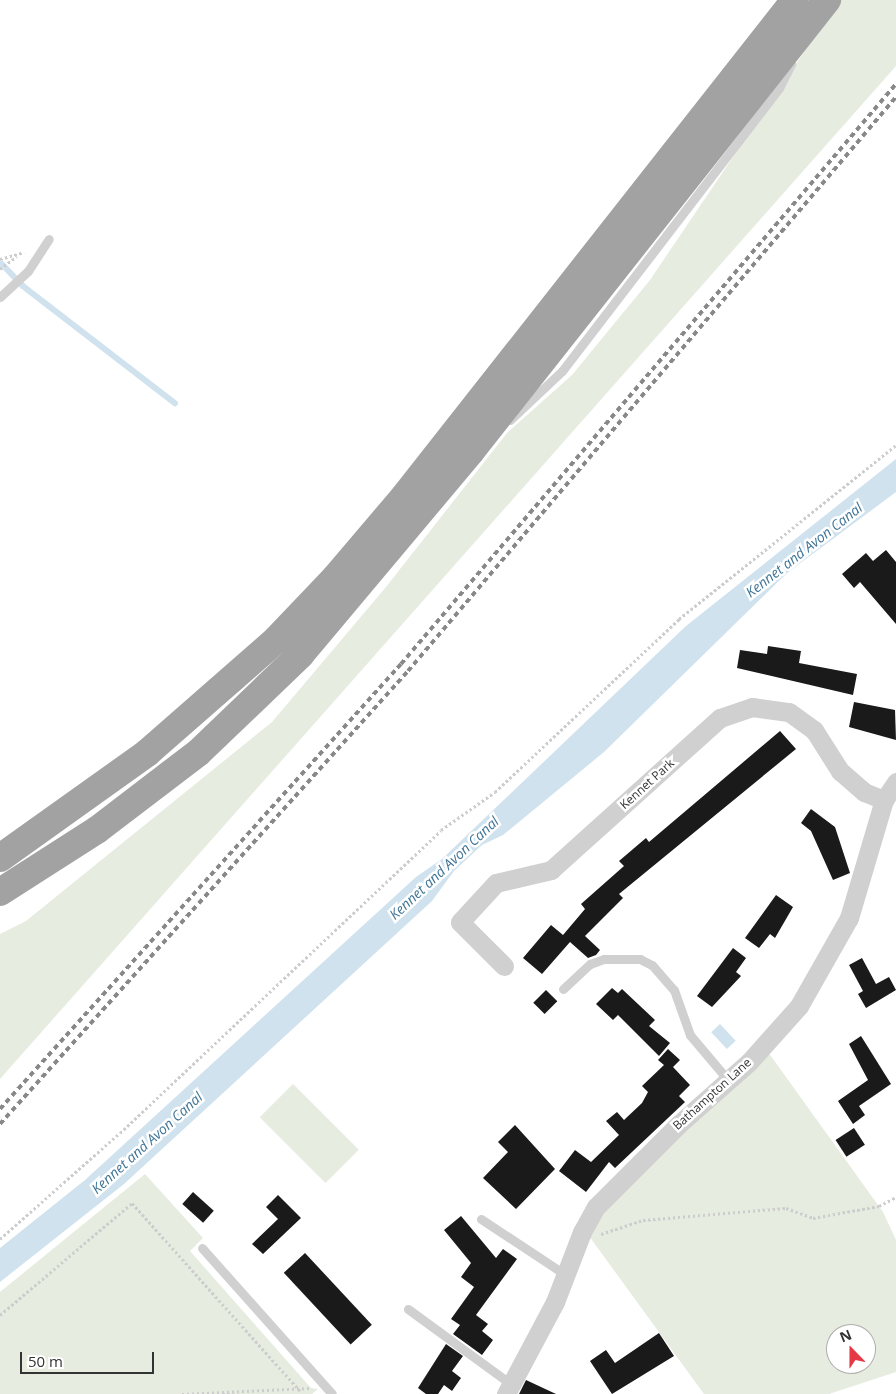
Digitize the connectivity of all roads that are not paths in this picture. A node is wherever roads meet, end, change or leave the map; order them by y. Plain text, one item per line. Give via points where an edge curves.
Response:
1 (814, 4) edge
2 (49, 239) dead end
3 (0, 297) edge
4 (896, 782) edge
5 (884, 800) junction
6 (39, 828) junction
7 (0, 848) edge
8 (0, 858) edge
9 (0, 892) edge
10 (504, 966) dead end
11 (563, 989) dead end
12 (728, 1080) junction
13 (481, 1219) dead end
14 (202, 1248) dead end
15 (566, 1275) junction
16 (408, 1309) dead end
17 (509, 1389) edge
18 (332, 1394) edge

1 - 6 highway via 404,497 278,639 170,734
1 - 9 highway via 471,452 357,592 238,717 97,830
2 - 3 lane via 28,271
4 - 5 street, Bathampton Lane
5 - 10 street, Kennet Park via 864,792 840,771 814,730 789,712 752,707 720,718 551,870 496,883 460,922
5 - 12 street, Bathampton Lane via 849,918 830,956 800,1006
6 - 7 highway
6 - 8 highway
11 - 12 lane via 590,964 604,959 640,959 652,964 674,990 690,1035
12 - 15 street, Bathampton Lane via 596,1207
13 - 15 lane
14 - 18 lane
15 - 17 street, Bathampton Lane
16 - 17 lane

